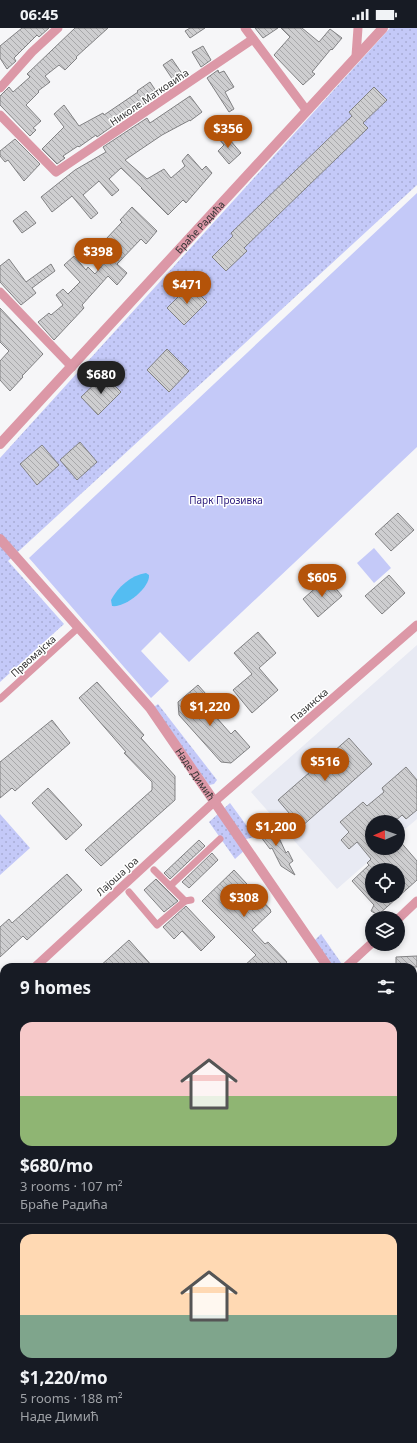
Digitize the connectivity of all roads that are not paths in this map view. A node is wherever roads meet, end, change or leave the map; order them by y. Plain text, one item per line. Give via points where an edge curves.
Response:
1 (58, 28) edge
2 (245, 28) edge
3 (358, 28) edge
4 (383, 28) edge
5 (253, 39) junction
6 (356, 56) junction
7 (0, 88) edge
8 (307, 111) junction
9 (0, 115) edge
10 (0, 292) edge
11 (72, 367) junction
12 (0, 444) edge
13 (0, 539) edge
14 (417, 625) edge
15 (79, 627) junction
16 (0, 699) edge
17 (215, 801) junction
18 (220, 839) dead end
19 (154, 870) dead end
20 (170, 886) junction
21 (129, 892) dead end
22 (417, 901) edge
23 (405, 912) edge
24 (365, 949) edge
25 (39, 963) edge
26 (325, 963) edge
27 (350, 963) edge

1 - 7 street via 32,52
2 - 5 street
3 - 6 street
4 - 6 street, Браће Радића
5 - 8 street
5 - 9 street, Николе Матковића via 56,172
6 - 8 street, Браће Радића
8 - 11 street, Браће Радића
10 - 11 street
11 - 12 street, Браће Радића
13 - 15 street, Наде Димић
14 - 17 street, Пазинска
15 - 16 street, Првомајска
15 - 17 street, Наде Димић via 150,708
17 - 25 street, Лајоша Јоа
17 - 26 street, Наде Димић
18 - 20 street
19 - 20 street
20 - 21 street via 188,901 157,926
22 - 23 street
24 - 27 street

